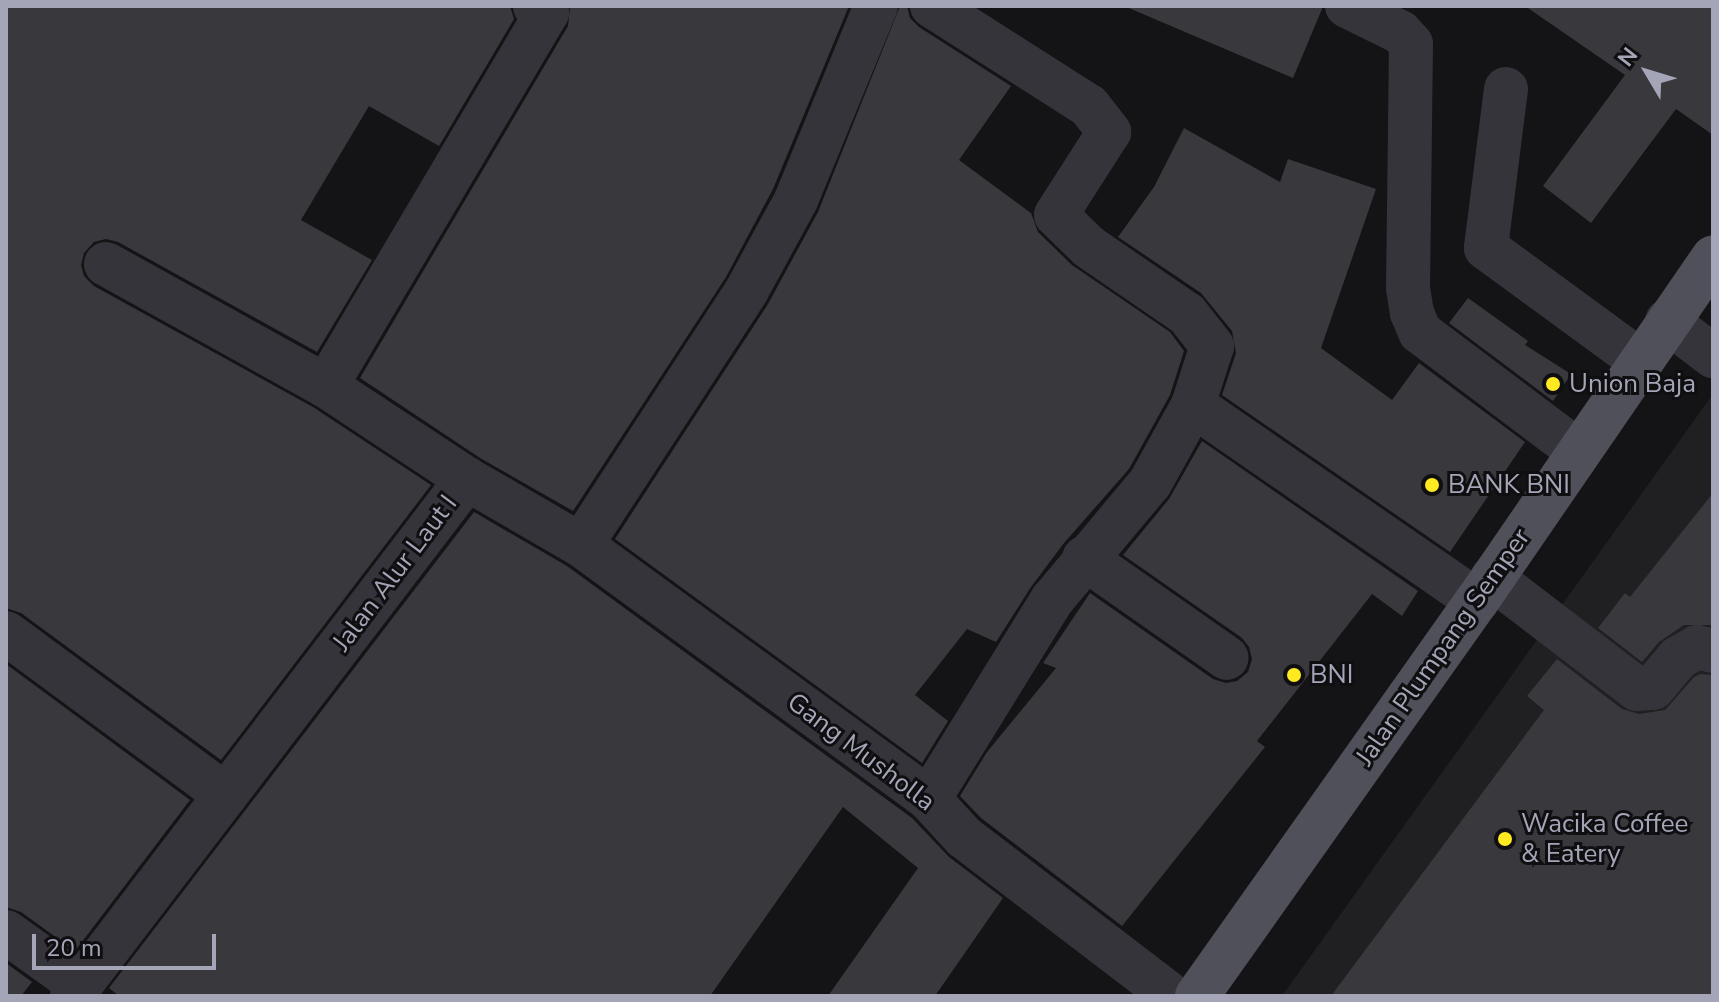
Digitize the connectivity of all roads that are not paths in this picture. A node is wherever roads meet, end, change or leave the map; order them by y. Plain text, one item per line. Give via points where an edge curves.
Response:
1 (876, 6) edge
2 (932, 6) edge
3 (1347, 6) edge
4 (544, 8) edge
5 (1506, 89) dead end
6 (1713, 257) edge
7 (106, 264) dead end
8 (1667, 321) junction
9 (1713, 356) edge
10 (1642, 362) junction
11 (326, 386) junction
12 (1193, 405) junction
13 (1578, 451) junction
14 (467, 479) junction
15 (581, 545) junction
16 (1084, 558) junction
17 (1484, 590) junction
18 (6, 633) edge
19 (1713, 651) edge
20 (1227, 658) dead end
21 (226, 795) junction
22 (929, 799) junction
23 (6, 932) edge
24 (76, 990) edge
25 (1172, 996) edge
26 (1197, 996) edge

1 - 15 street via 796,200 738,304
2 - 12 street via 1089,106 1109,132 1056,215 1089,247 1187,314 1212,346
3 - 13 street via 1400,32 1411,44 1408,288 1420,332
4 - 11 street
5 - 10 street via 1486,248
6 - 8 main road, Jalan Plumpang Semper
7 - 11 street
8 - 9 street
8 - 10 main road, Jalan Plumpang Semper
10 - 13 main road, Jalan Plumpang Semper
11 - 14 street
12 - 16 street via 1150,483
12 - 17 street
13 - 17 main road, Jalan Plumpang Semper
14 - 15 street, Jalan Alur Laut I
14 - 21 street, Jalan Alur Laut I
15 - 22 street, Gang Musholla
16 - 20 street
16 - 22 street via 1052,600
17 - 19 street via 1637,689 1653,688 1678,658 1697,647
17 - 26 main road, Jalan Plumpang Semper
18 - 21 street
21 - 24 street, Jalan Alur Laut I
22 - 25 street, Gang Musholla via 964,837
23 - 24 street

